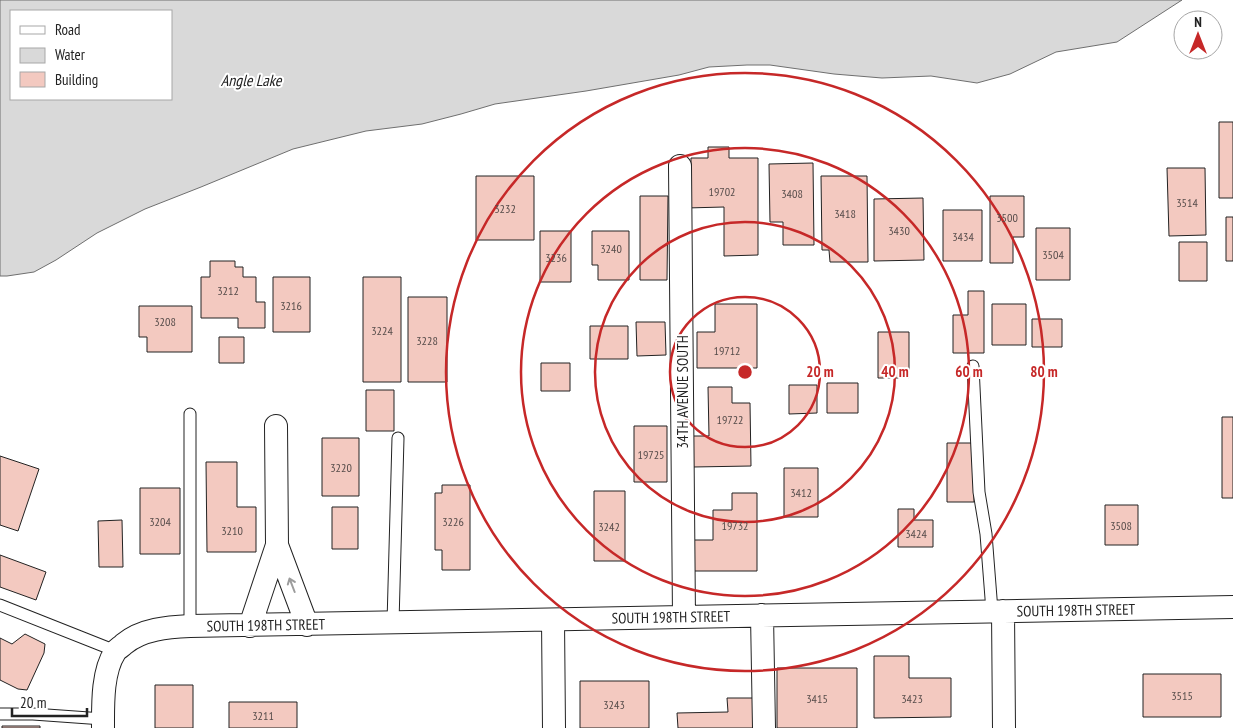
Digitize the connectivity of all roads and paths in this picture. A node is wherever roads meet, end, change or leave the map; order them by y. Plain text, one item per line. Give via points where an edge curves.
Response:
1 (680, 166) dead end
2 (973, 366) dead end
3 (190, 414) dead end
4 (276, 426) dead end
5 (398, 438) dead end
6 (277, 545) junction
7 (0, 605) edge
8 (1233, 607) edge
9 (998, 611) junction
10 (762, 615) junction
11 (684, 617) junction
12 (553, 620) junction
13 (392, 623) junction
14 (307, 625) junction
15 (190, 626) junction
16 (250, 626) junction
17 (116, 651) junction
18 (0, 714) edge
19 (103, 724) edge
20 (554, 728) edge
21 (764, 728) edge
22 (1004, 728) edge

1 - 11 street, 34TH AVENUE SOUTH
2 - 9 lane via 979,492
3 - 15 lane
4 - 6 street
5 - 13 lane
14 -> 6 street
6 - 16 street
7 - 17 lane
8 - 9 street, SOUTH 198TH STREET
9 - 10 street, SOUTH 198TH STREET
9 - 22 street
10 - 11 street, SOUTH 198TH STREET
10 - 21 street
11 - 12 street, SOUTH 198TH STREET
12 - 13 street, SOUTH 198TH STREET
12 - 20 street
13 - 14 street, SOUTH 198TH STREET
14 - 16 street, SOUTH 198TH STREET
15 - 16 street, SOUTH 198TH STREET
15 - 17 street, SOUTH 198TH STREET via 158,629 127,641
17 - 19 street via 104,691
18 - 19 lane via 33,714

